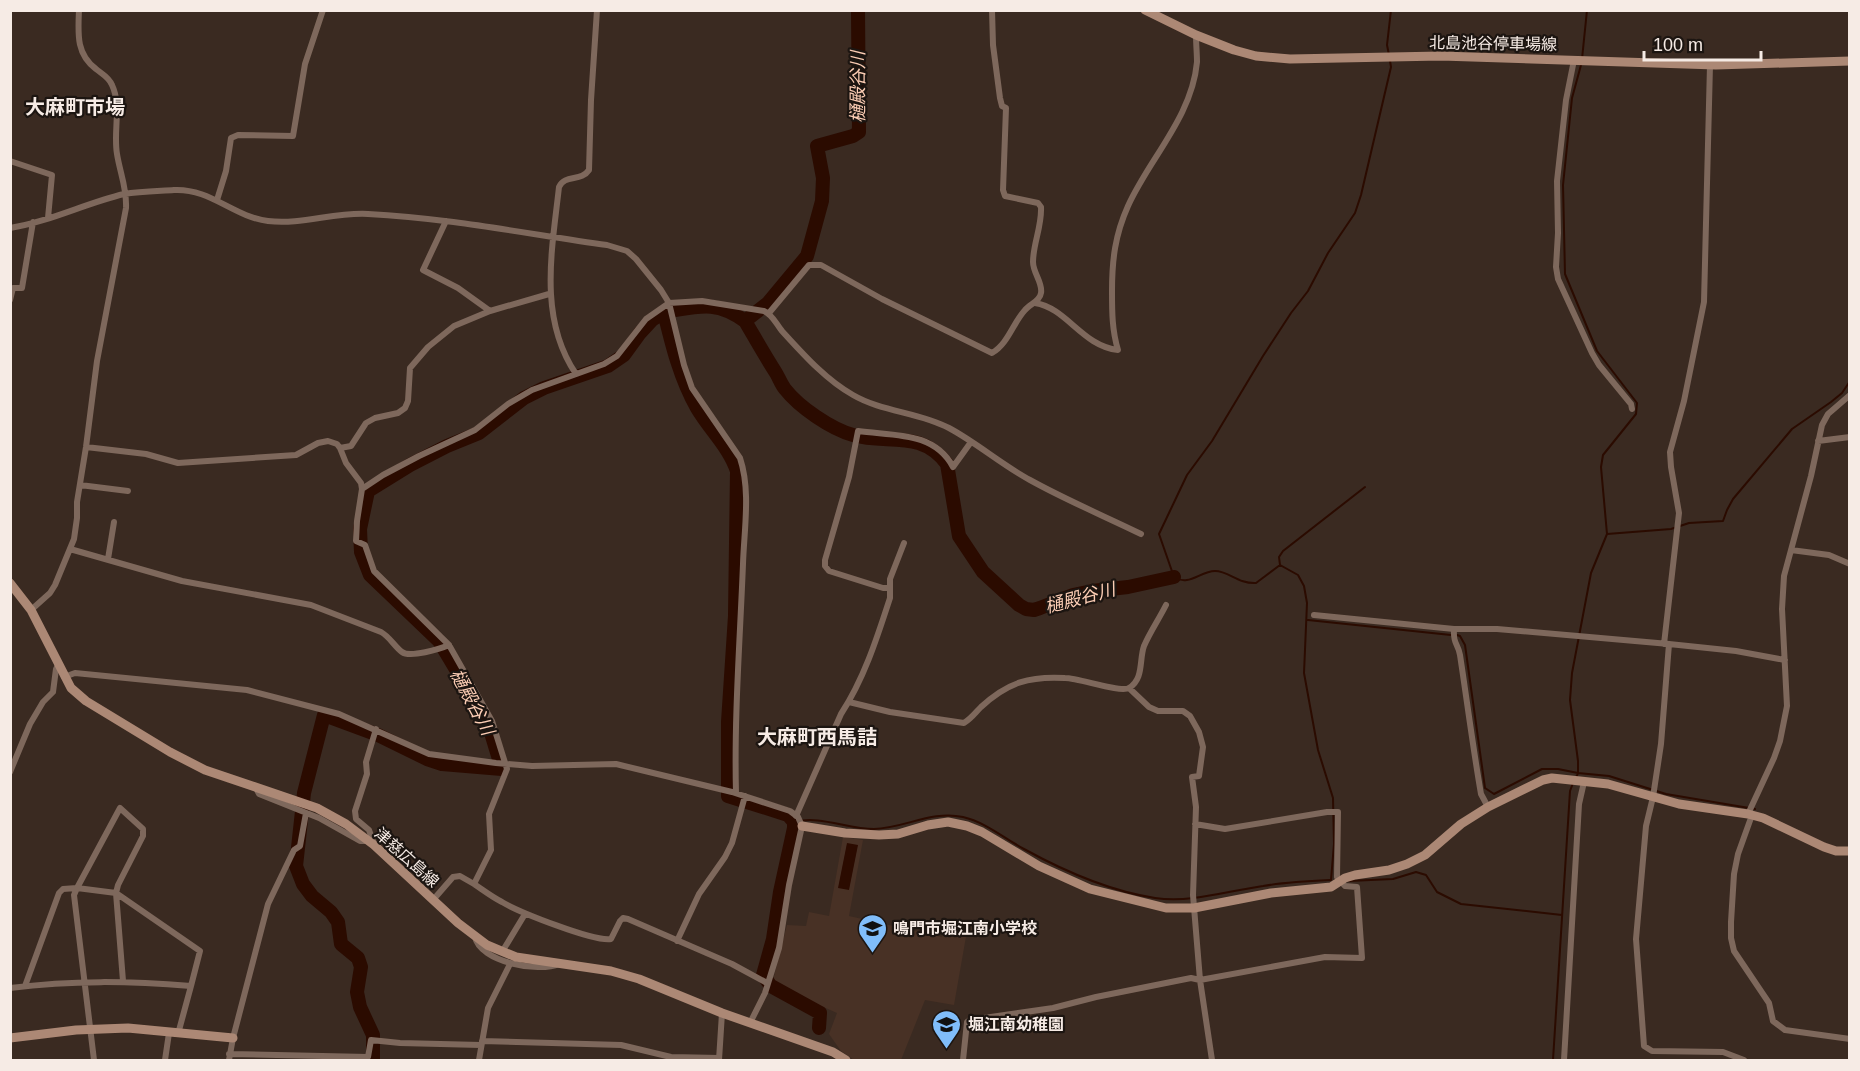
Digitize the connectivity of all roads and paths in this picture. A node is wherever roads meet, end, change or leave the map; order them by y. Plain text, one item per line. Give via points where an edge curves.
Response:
1 (79, 10) edge
2 (323, 10) edge
3 (597, 10) edge
4 (992, 10) edge
5 (1145, 10) edge
6 (1196, 35) junction
7 (1579, 60) junction
8 (1850, 61) edge
9 (1710, 65) junction
10 (10, 161) edge
11 (126, 194) junction
12 (217, 200) junction
13 (48, 218) junction
14 (446, 221) junction
15 (33, 222) junction
16 (10, 228) edge
17 (553, 237) junction
18 (549, 294) junction
19 (10, 300) edge
20 (1035, 303) junction
21 (669, 306) junction
22 (490, 311) junction
23 (764, 311) junction
24 (576, 374) junction
25 (1850, 395) edge
26 (1632, 409) dead end
27 (1850, 437) edge
28 (1818, 441) junction
29 (971, 442) junction
30 (86, 447) junction
31 (344, 448) junction
32 (80, 485) junction
33 (365, 487) junction
34 (128, 491) dead end
35 (114, 522) dead end
36 (1141, 534) dead end
37 (904, 543) dead end
38 (70, 549) junction
39 (1791, 550) junction
40 (108, 559) junction
41 (1850, 564) edge
42 (10, 583) edge
43 (890, 588) junction
44 (1166, 605) dead end
45 (31, 610) junction
46 (1314, 615) dead end
47 (1454, 630) junction
48 (1666, 644) junction
49 (445, 647) junction
50 (1785, 660) junction
51 (58, 664) junction
52 (64, 677) junction
53 (1129, 688) junction
54 (849, 702) junction
55 (376, 729) junction
56 (501, 764) junction
57 (10, 772) edge
58 (1582, 782) junction
59 (256, 788) junction
60 (731, 792) junction
61 (1654, 792) junction
62 (745, 796) junction
63 (1488, 807) junction
64 (306, 813) junction
65 (1750, 814) junction
66 (799, 821) junction
67 (1195, 824) junction
68 (371, 843) junction
69 (1850, 851) edge
70 (1341, 881) junction
71 (474, 884) junction
72 (77, 888) junction
73 (116, 893) junction
74 (433, 900) junction
75 (1194, 905) junction
76 (525, 914) junction
77 (475, 937) junction
78 (677, 941) junction
79 (502, 952) junction
80 (560, 964) junction
81 (509, 966) junction
82 (1200, 980) junction
83 (84, 981) junction
84 (123, 981) junction
85 (767, 981) junction
86 (25, 986) junction
87 (191, 986) junction
88 (10, 988) edge
89 (722, 1013) junction
90 (750, 1023) junction
91 (90, 1029) junction
92 (174, 1034) junction
93 (10, 1038) edge
94 (233, 1038) junction
95 (1850, 1038) edge
96 (482, 1043) junction
97 (229, 1057) edge
98 (719, 1059) edge
99 (94, 1060) edge
100 (165, 1060) edge
101 (479, 1060) edge
102 (846, 1060) edge
103 (963, 1060) edge
104 (1212, 1060) edge
105 (1564, 1060) edge
106 (1744, 1060) edge

1 - 11 street via 82,56 114,87 117,154
2 - 12 street via 305,64 293,136 231,138
3 - 17 street via 589,170 561,182
4 - 20 street via 1000,98 1006,108 1003,190 1005,196 1041,207 1033,260 1041,294
5 - 6 main road, 北島池谷停車場線
6 - 7 main road, 北島池谷停車場線 via 1256,56 1290,59 1385,56
6 - 20 street via 1194,78 1179,119 1128,207 1116,239 1111,264 1112,319 1118,350 1083,336 1046,305
7 - 9 main road, 北島池谷停車場線
7 - 26 street via 1566,100 1557,182 1556,267 1592,353
8 - 9 main road, 北島池谷停車場線
9 - 48 street via 1704,302 1670,458 1679,513
10 - 13 street via 52,176
11 - 12 street via 178,190 200,192
11 - 13 street
11 - 30 street
12 - 14 street via 260,220 278,222 367,214
13 - 15 street
14 - 17 street
14 - 22 street via 423,270
15 - 16 street
15 - 19 street via 22,288 13,288
17 - 18 street
17 - 21 street via 621,248 636,259
18 - 22 street
18 - 24 street via 556,336
20 - 23 street via 992,353 813,263
21 - 23 street via 702,301
21 - 24 street via 646,319 617,356
21 - 60 street via 692,388 744,468 745,519
22 - 31 street via 454,326 428,346 410,368 405,408 366,423
23 - 29 street via 810,360 853,395 948,427
24 - 33 street via 532,390 476,430
25 - 28 street via 1828,414
27 - 28 street
28 - 39 street
29 - 36 street via 1029,479
29 - 43 street via 953,467 947,455 919,439 858,431 825,566 828,571
30 - 31 street via 146,454 178,463 296,455 318,442 328,441
30 - 32 street
31 - 33 street via 346,463
32 - 34 street
32 - 38 street
33 - 49 street via 356,536 367,549 374,571
35 - 40 street
37 - 43 street
38 - 40 street
38 - 45 street via 56,585
39 - 41 street via 1828,555
39 - 50 street via 1782,594
40 - 49 street via 182,581 322,608 381,632 410,655
42 - 45 main road, 津慈広島線
43 - 54 street via 873,648
44 - 53 street via 1143,648 1138,678
45 - 51 main road, 津慈広島線
46 - 47 street
47 - 48 street via 1497,629
47 - 63 street via 1481,794
48 - 50 street
48 - 61 street via 1661,744
49 - 56 street via 492,721
50 - 65 street via 1787,705 1780,741
51 - 52 main road, 津慈広島線
51 - 57 street via 53,692 30,724
52 - 55 street via 75,673 247,690 339,714
52 - 59 main road, 津慈広島線 via 86,701 170,752 205,770
53 - 54 street via 1122,690 1065,678 1020,681 964,723
53 - 67 street via 1158,711 1183,711 1199,732 1203,747 1199,776 1192,777
54 - 66 street
55 - 56 street via 429,754
55 - 68 street via 355,811 356,819 369,830
56 - 60 street via 616,764
56 - 71 street via 507,769 489,814 491,850
58 - 61 main road
58 - 63 main road via 1543,780
58 - 105 street
59 - 64 street via 260,794
59 - 68 main road, 津慈広島線 via 317,808
60 - 62 street
61 - 65 main road via 1679,804
61 - 106 street via 1646,826 1636,939 1644,1046 1652,1051 1723,1052
62 - 66 street via 790,811
62 - 78 street via 732,843 699,894
63 - 70 main road via 1425,855 1389,870
64 - 68 street
64 - 94 street via 300,846 294,850 268,904
65 - 69 main road via 1824,847
65 - 95 street via 1734,874 1734,951 1769,1002 1773,1021 1785,1030
66 - 75 main road via 845,833 879,835 948,822 967,826 1039,866 1090,888 1167,908
66 - 85 street via 779,948
67 - 70 street via 1225,829 1338,812
67 - 75 street
68 - 74 main road, 津慈広島線
70 - 75 main road via 1323,889
70 - 82 street via 1357,886 1362,958 1325,957
71 - 74 street via 460,876 453,877
71 - 76 street
72 - 73 street
72 - 73 street via 120,808 143,829 143,836
72 - 83 street via 74,895
72 - 86 street via 59,893
73 - 84 street
73 - 87 street via 200,951
74 - 77 main road, 津慈広島線
75 - 82 street
76 - 78 street via 608,940 623,918
76 - 79 street
77 - 79 main road, 津慈広島線
77 - 81 street via 480,947
78 - 85 street
79 - 80 main road, 津慈広島線
80 - 81 street via 549,968
80 - 89 main road, 津慈広島線 via 610,970
81 - 96 street via 488,1008
82 - 103 street via 1191,978 1035,1012 970,1020
82 - 104 street
83 - 84 street
83 - 86 street
83 - 91 street
84 - 87 street
85 - 90 street
86 - 88 street
87 - 92 street
89 - 90 main road, 津慈広島線
89 - 98 street
90 - 102 main road, 津慈広島線
91 - 92 main road via 128,1028
91 - 93 main road
91 - 99 street
92 - 94 main road
92 - 100 street
94 - 97 street
96 - 97 street via 373,1041 368,1057
96 - 98 street via 621,1045 671,1057
96 - 101 street

